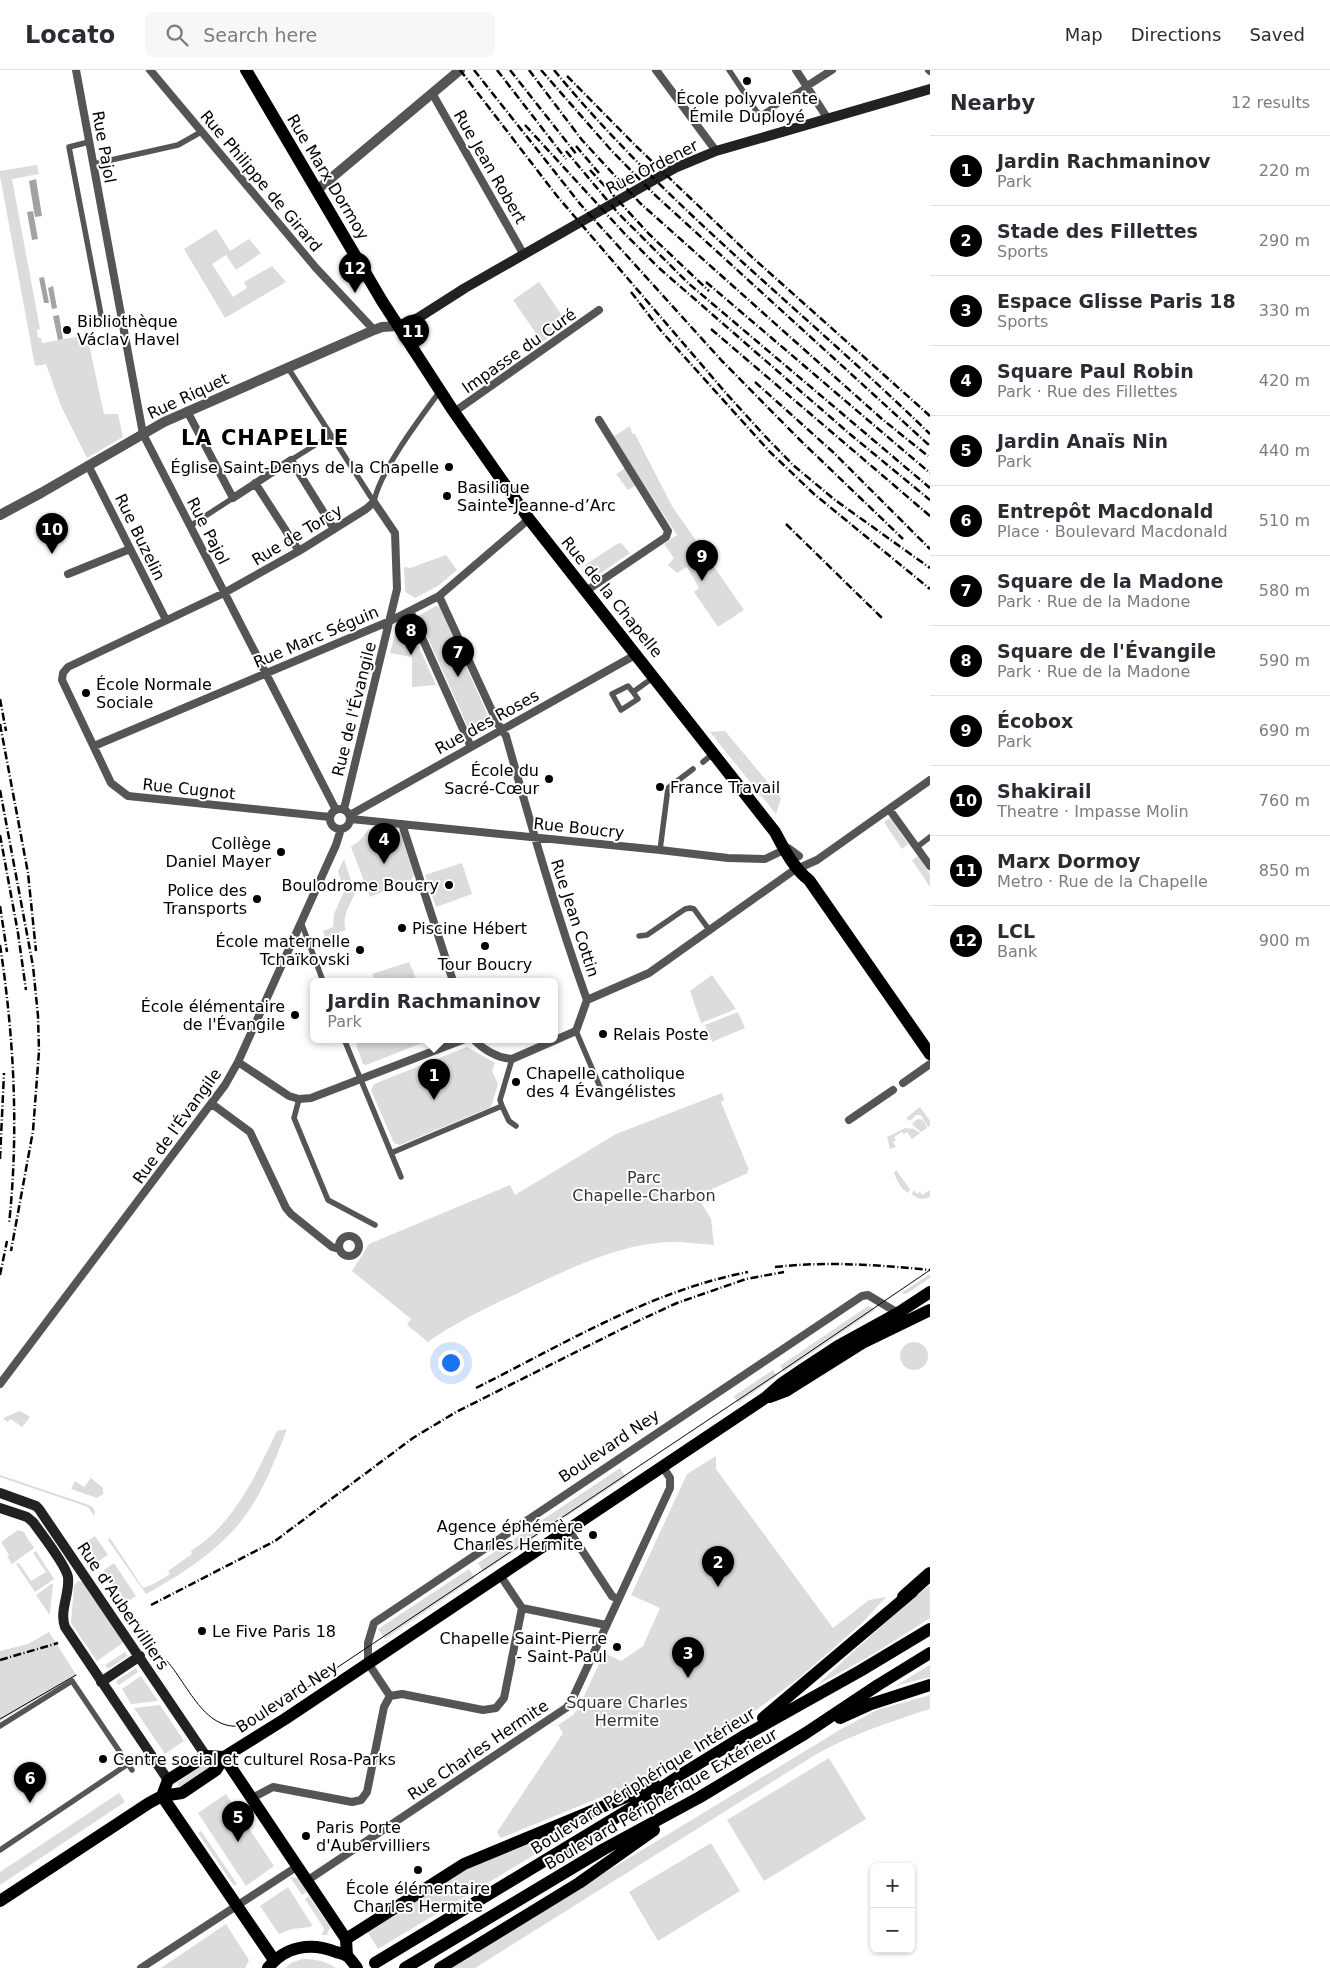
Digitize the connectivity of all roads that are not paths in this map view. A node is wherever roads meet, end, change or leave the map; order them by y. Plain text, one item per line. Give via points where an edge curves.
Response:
1 (76, 70) edge
2 (150, 70) edge
3 (246, 70) edge
4 (460, 70) edge
5 (656, 70) edge
6 (730, 70) edge
7 (796, 70) edge
8 (832, 70) edge
9 (807, 86) junction
10 (930, 89) edge
11 (432, 93) junction
12 (828, 119) junction
13 (201, 132) junction
14 (89, 142) junction
15 (716, 151) junction
16 (93, 164) junction
17 (317, 190) junction
18 (524, 255) junction
19 (599, 310) dead end
20 (122, 321) junction
21 (398, 326) junction
22 (374, 330) junction
23 (290, 371) dead end
24 (440, 391) junction
25 (187, 411) junction
26 (454, 412) junction
27 (599, 420) dead end
28 (143, 434) junction
29 (331, 435) junction
30 (291, 460) junction
31 (88, 465) junction
32 (256, 483) junction
33 (233, 498) junction
34 (374, 502) junction
35 (0, 515) edge
36 (529, 519) junction
37 (190, 526) junction
38 (334, 529) junction
39 (130, 549) junction
40 (299, 551) junction
41 (68, 574) dead end
42 (586, 591) junction
43 (224, 593) junction
44 (439, 596) junction
45 (410, 611) junction
46 (166, 620) junction
47 (390, 621) junction
48 (637, 654) junction
49 (63, 673) joint
50 (265, 674) junction
51 (654, 677) junction
52 (632, 692) junction
53 (501, 730) junction
54 (94, 746) junction
55 (471, 747) junction
56 (714, 753) junction
57 (703, 762) dead end
58 (694, 769) dead end
59 (930, 780) edge
60 (890, 808) junction
61 (340, 809) junction
62 (330, 817) junction
63 (350, 817) junction
64 (402, 824) junction
65 (342, 829) junction
66 (535, 837) junction
67 (930, 838) edge
68 (917, 847) junction
69 (660, 850) junction
70 (794, 857) junction
71 (930, 866) edge
72 (301, 922) junction
73 (710, 931) junction
74 (639, 936) dead end
75 (322, 978) edge
76 (451, 978) edge
77 (587, 1000) junction
78 (576, 1031) junction
79 (558, 1039) edge
80 (346, 1043) edge
81 (454, 1043) edge
82 (477, 1043) edge
83 (548, 1043) edge
84 (930, 1054) edge
85 (512, 1058) junction
86 (238, 1062) junction
87 (930, 1064) edge
88 (359, 1078) junction
89 (903, 1082) dead end
90 (600, 1086) dead end
91 (893, 1090) dead end
92 (299, 1099) junction
93 (212, 1104) junction
94 (502, 1106) junction
95 (849, 1120) dead end
96 (516, 1126) dead end
97 (391, 1154) junction
98 (400, 1177) dead end
99 (375, 1225) dead end
100 (339, 1249) dead end
101 (930, 1292) edge
102 (930, 1310) edge
103 (898, 1313) junction
104 (0, 1384) edge
105 (765, 1398) junction
106 (663, 1467) junction
107 (0, 1493) edge
108 (0, 1508) edge
109 (568, 1530) junction
110 (930, 1574) edge
111 (500, 1575) junction
112 (930, 1579) edge
113 (904, 1597) junction
114 (618, 1599) junction
115 (522, 1608) junction
116 (606, 1625) junction
117 (930, 1629) edge
118 (930, 1653) edge
119 (140, 1656) junction
120 (368, 1664) junction
121 (102, 1682) junction
122 (930, 1685) edge
123 (390, 1696) junction
124 (0, 1726) edge
125 (806, 1733) junction
126 (742, 1737) junction
127 (206, 1756) junction
128 (224, 1757) junction
129 (128, 1764) junction
130 (132, 1770) dead end
131 (682, 1774) junction
132 (168, 1780) junction
133 (162, 1796) junction
134 (700, 1797) junction
135 (252, 1798) junction
136 (0, 1850) edge
137 (298, 1866) junction
138 (308, 1880) junction
139 (0, 1902) edge
140 (237, 1907) junction
141 (346, 1939) junction
142 (331, 1950) junction
143 (347, 1956) junction
144 (375, 1963) dead end
145 (271, 1964) edge
146 (142, 1968) edge
147 (357, 1968) edge
148 (406, 1968) edge
149 (440, 1968) edge

1 - 14 street, Rue Pajol
2 - 13 street, Rue Philippe de Girard
3 - 17 main road, Rue Marx Dormoy
4 - 11 street
5 - 15 street
6 - 9 street via 761,116
7 - 9 street
8 - 9 street
9 - 12 street
10 - 12 main road, Rue Ordener
11 - 17 street
11 - 18 street, Rue Jean Robert
12 - 15 main road, Rue Ordener
13 - 16 street via 178,145
13 - 22 street, Rue Philippe de Girard via 316,268
14 - 16 street, Rue Pajol
14 - 20 street via 69,147 103,325
15 - 18 main road, Rue Ordener via 675,168
16 - 20 street, Rue Pajol
17 - 21 main road, Rue Marx Dormoy
18 - 21 main road, Rue Ordener
19 - 26 street, Impasse du Curé
20 - 28 street, Rue Pajol
21 - 22 street, Rue Riquet
21 - 24 main road, Rue de la Chapelle
22 - 25 street, Rue Riquet
23 - 29 street
24 - 26 main road, Rue de la Chapelle
24 - 34 street via 387,469
25 - 28 street, Rue Riquet
25 - 33 street
26 - 36 main road, Rue de la Chapelle
27 - 42 street via 668,531 666,537
28 - 31 street, Rue Riquet
28 - 37 street, Rue Pajol
29 - 30 street
29 - 34 street
30 - 32 street
30 - 38 street
31 - 35 street, Rue Riquet
31 - 39 street, Rue Buzelin
32 - 33 street
32 - 40 street
33 - 37 street
34 - 38 street, Rue de Torcy
34 - 47 street, Rue de l'Évangile via 395,532 397,589
36 - 42 main road, Rue de la Chapelle
36 - 44 street, Rue Marc Séguin
37 - 43 street, Rue Pajol
38 - 40 street, Rue de Torcy
39 - 41 street
39 - 46 street, Rue Buzelin
40 - 43 street, Rue de Torcy
42 - 48 main road, Rue de la Chapelle
43 - 46 street, Rue de Torcy
43 - 50 street, Rue Pajol
44 - 45 street, Rue Marc Séguin
44 - 53 street, Rue Jean Cottin
45 - 47 street, Rue Marc Séguin
45 - 55 street
46 - 49 street, Rue de Torcy via 68,667
47 - 50 street, Rue Marc Séguin
47 - 61 street, Rue de l'Évangile
48 - 51 main road, Rue de la Chapelle
48 - 53 street, Rue des Roses
49 - 54 street, Rue Cugnot via 62,680
50 - 54 street, Rue Marc Séguin
50 - 61 street, Rue Pajol
51 - 52 street
51 - 56 main road, Rue de la Chapelle
52 - 52 street via 628,686 612,694 621,710 638,699
53 - 55 street, Rue des Roses
53 - 66 street, Rue Jean Cottin via 506,736
54 - 62 street, Rue Cugnot via 111,783 131,797
55 - 63 street, Rue des Roses
56 - 57 street
56 - 70 main road, Rue de la Chapelle
58 - 69 street via 668,788
59 - 60 street
60 - 68 street
60 - 70 street via 816,860
61 - 62 street
61 - 63 street
62 - 65 street via 332,825
63 - 64 street, Rue Boucry
63 - 65 street via 348,826
64 - 66 street, Rue Boucry
64 - 76 street
65 - 72 street, Rue de l'Évangile
66 - 69 street, Rue Boucry
66 - 77 street, Rue Jean Cottin
67 - 68 street
68 - 71 street
69 - 70 street, Rue Boucry via 728,858
70 - 73 street
70 - 84 main road, Rue de la Chapelle via 802,875 809,880
72 - 75 street
72 - 86 street, Rue de l'Évangile
73 - 74 street via 690,908 647,935
73 - 77 street via 649,973
77 - 78 street
78 - 79 street
78 - 90 street
80 - 88 street
81 - 88 street
82 - 85 street via 501,1058
83 - 85 street
85 - 94 street via 500,1100
86 - 92 street via 289,1096
86 - 93 street, Rue de l'Évangile
87 - 89 street
88 - 92 street via 311,1098
88 - 97 street
91 - 95 street
92 - 99 street via 294,1118 328,1200
93 - 100 street via 250,1132 291,1214 332,1247
93 - 104 street, Rue de l'Évangile
94 - 96 street
94 - 97 street
97 - 98 street
101 - 103 main road, Boulevard Ney
102 - 105 main road, Boulevard Ney via 864,1342 786,1391
103 - 105 main road, Boulevard Ney via 838,1346
103 - 120 street, Boulevard Ney via 868,1295 856,1300 374,1623 368,1643
105 - 106 main road, Boulevard Ney
106 - 109 main road, Boulevard Ney
106 - 114 street, Rue Charles Hermite via 670,1478 670,1488
107 - 119 main road, Rue d'Aubervilliers via 40,1509
108 - 121 main road, Rue d'Aubervilliers via 33,1522 65,1569 68,1576 63,1617 65,1627
109 - 111 main road, Boulevard Ney
109 - 114 street via 612,1596
110 - 113 highway
111 - 115 street
111 - 120 main road, Boulevard Ney
112 - 113 main road
113 - 126 main road
114 - 116 street, Rue Charles Hermite
115 - 116 street
115 - 123 street via 504,1698 496,1708 483,1710 402,1694
116 - 138 street, Rue Charles Hermite via 566,1708
117 - 126 main road, Boulevard Périphérique Intérieur
118 - 125 main road, Boulevard Périphérique Extérieur
119 - 121 main road
119 - 127 main road, Rue d'Aubervilliers
120 - 123 street
120 - 128 main road, Boulevard Ney
121 - 132 main road, Rue d'Aubervilliers
122 - 125 main road via 871,1704
123 - 135 street via 384,1707 367,1792 361,1800 352,1802 273,1787
124 - 129 street via 72,1680
125 - 134 main road, Boulevard Périphérique Extérieur
126 - 131 main road, Boulevard Périphérique Intérieur
127 - 128 main road
127 - 132 main road
128 - 133 main road, Boulevard Ney via 216,1770 182,1793
128 - 135 main road
129 - 130 street
129 - 136 street
131 - 141 main road via 464,1864
131 - 144 main road, Boulevard Périphérique Intérieur via 630,1809
132 - 133 main road
133 - 139 main road, Boulevard Ney
133 - 140 main road
134 - 148 main road, Boulevard Périphérique Extérieur via 604,1849
134 - 149 main road via 579,1883
135 - 137 main road
137 - 138 main road
137 - 140 street
138 - 141 main road
140 - 145 main road
140 - 146 street
141 - 142 main road
141 - 143 main road
142 - 143 main road
142 - 145 main road via 296,1948
143 - 147 main road

